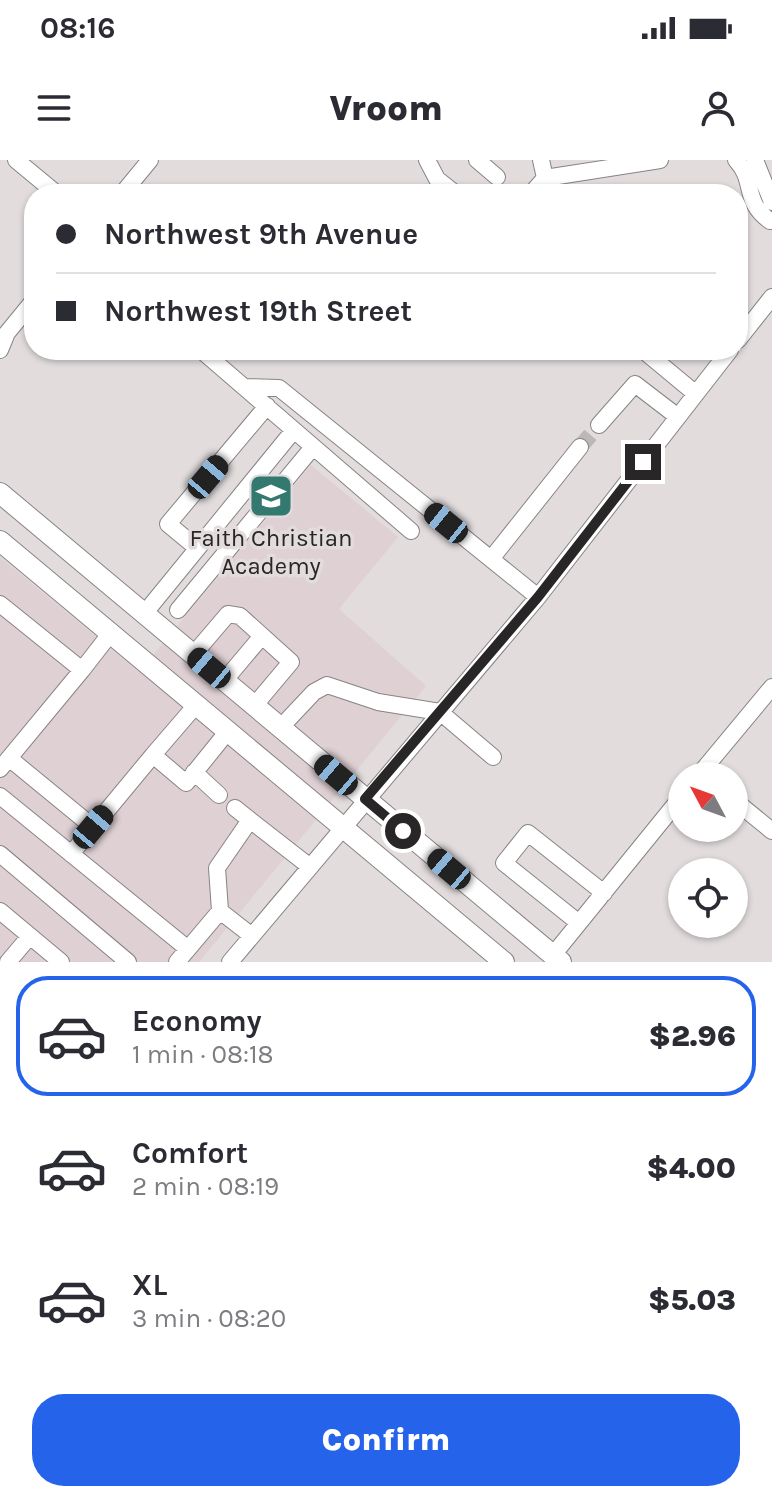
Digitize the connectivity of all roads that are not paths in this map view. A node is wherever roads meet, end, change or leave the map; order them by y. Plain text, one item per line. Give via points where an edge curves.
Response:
1 (16, 160) edge
2 (150, 160) edge
3 (427, 160) edge
4 (477, 160) edge
5 (541, 160) edge
6 (736, 160) edge
7 (651, 161) edge
8 (593, 165) edge
9 (754, 169) edge
10 (497, 177) dead end
11 (545, 178) junction
12 (45, 184) edge
13 (130, 184) edge
14 (443, 184) edge
15 (540, 184) edge
16 (771, 214) edge
17 (772, 297) edge
18 (24, 311) edge
19 (748, 327) edge
20 (3, 333) edge
21 (0, 350) edge
22 (213, 360) edge
23 (655, 360) edge
24 (722, 360) edge
25 (244, 387) junction
26 (696, 394) junction
27 (267, 406) junction
28 (678, 417) junction
29 (599, 425) tunnel mouth
30 (294, 430) junction
31 (313, 447) junction
32 (580, 447) tunnel mouth
33 (0, 493) edge
34 (411, 531) dead end
35 (0, 541) edge
36 (197, 548) junction
37 (491, 559) junction
38 (538, 597) junction
39 (0, 604) edge
40 (178, 610) dead end
41 (144, 614) junction
42 (110, 634) junction
43 (262, 636) junction
44 (193, 655) junction
45 (82, 670) junction
46 (224, 681) junction
47 (772, 687) edge
48 (196, 705) junction
49 (254, 706) junction
50 (440, 712) junction
51 (280, 728) junction
52 (228, 731) junction
53 (153, 755) junction
54 (493, 757) dead end
55 (711, 762) edge
56 (4, 764) edge
57 (194, 772) junction
58 (219, 795) dead end
59 (0, 796) edge
60 (365, 799) junction
61 (235, 808) dead end
62 (748, 811) edge
63 (668, 813) edge
64 (250, 820) junction
65 (343, 826) junction
66 (93, 827) junction
67 (772, 831) edge
68 (0, 854) edge
69 (71, 854) junction
70 (309, 866) junction
71 (604, 893) junction
72 (0, 911) edge
73 (220, 911) junction
74 (579, 923) junction
75 (30, 936) junction
76 (252, 936) junction
77 (0, 956) edge
78 (182, 956) edge
79 (557, 959) edge
80 (8, 962) edge
81 (61, 962) edge
82 (128, 962) edge
83 (230, 962) edge
84 (504, 962) edge

1 - 12 street
2 - 13 street
3 - 14 street
4 - 10 street
5 - 11 street
6 - 9 street
7 - 8 street
8 - 11 street
9 - 16 street via 755,210
11 - 15 street
17 - 19 street
18 - 20 street
20 - 21 street
22 - 25 street
23 - 26 street
24 - 26 street
25 - 27 street
25 - 37 street via 279,388
26 - 28 street
27 - 30 street
27 - 36 street via 168,524
28 - 29 street via 635,384
28 - 38 street
30 - 31 street
30 - 36 street
31 - 34 street
31 - 40 street
32 - 37 street
33 - 41 main road
35 - 42 main road
36 - 41 street
37 - 38 street
38 - 50 street
39 - 45 street
41 - 44 main road
42 - 45 street
42 - 48 main road
43 - 44 street via 240,616 228,614
43 - 46 street
43 - 49 street via 291,662
44 - 46 main road
45 - 56 street
46 - 49 main road
47 - 55 street
48 - 52 main road
48 - 53 street
49 - 51 main road
50 - 51 street via 378,702 327,685
50 - 54 street
50 - 60 street
51 - 60 main road
52 - 57 street
52 - 65 main road
53 - 57 street via 186,783
53 - 66 street
56 - 66 street
57 - 58 street
59 - 69 street
60 - 65 street
60 - 79 main road
61 - 64 street
62 - 67 street
63 - 71 street
64 - 70 street
64 - 73 street via 217,868
65 - 70 street
65 - 84 main road
66 - 69 street
68 - 82 street
69 - 78 street
70 - 76 street
71 - 74 street
71 - 74 street via 528,833 504,863
72 - 75 street
73 - 76 street
73 - 78 street
74 - 79 street
75 - 80 street
75 - 81 street
76 - 83 street
77 - 80 street

